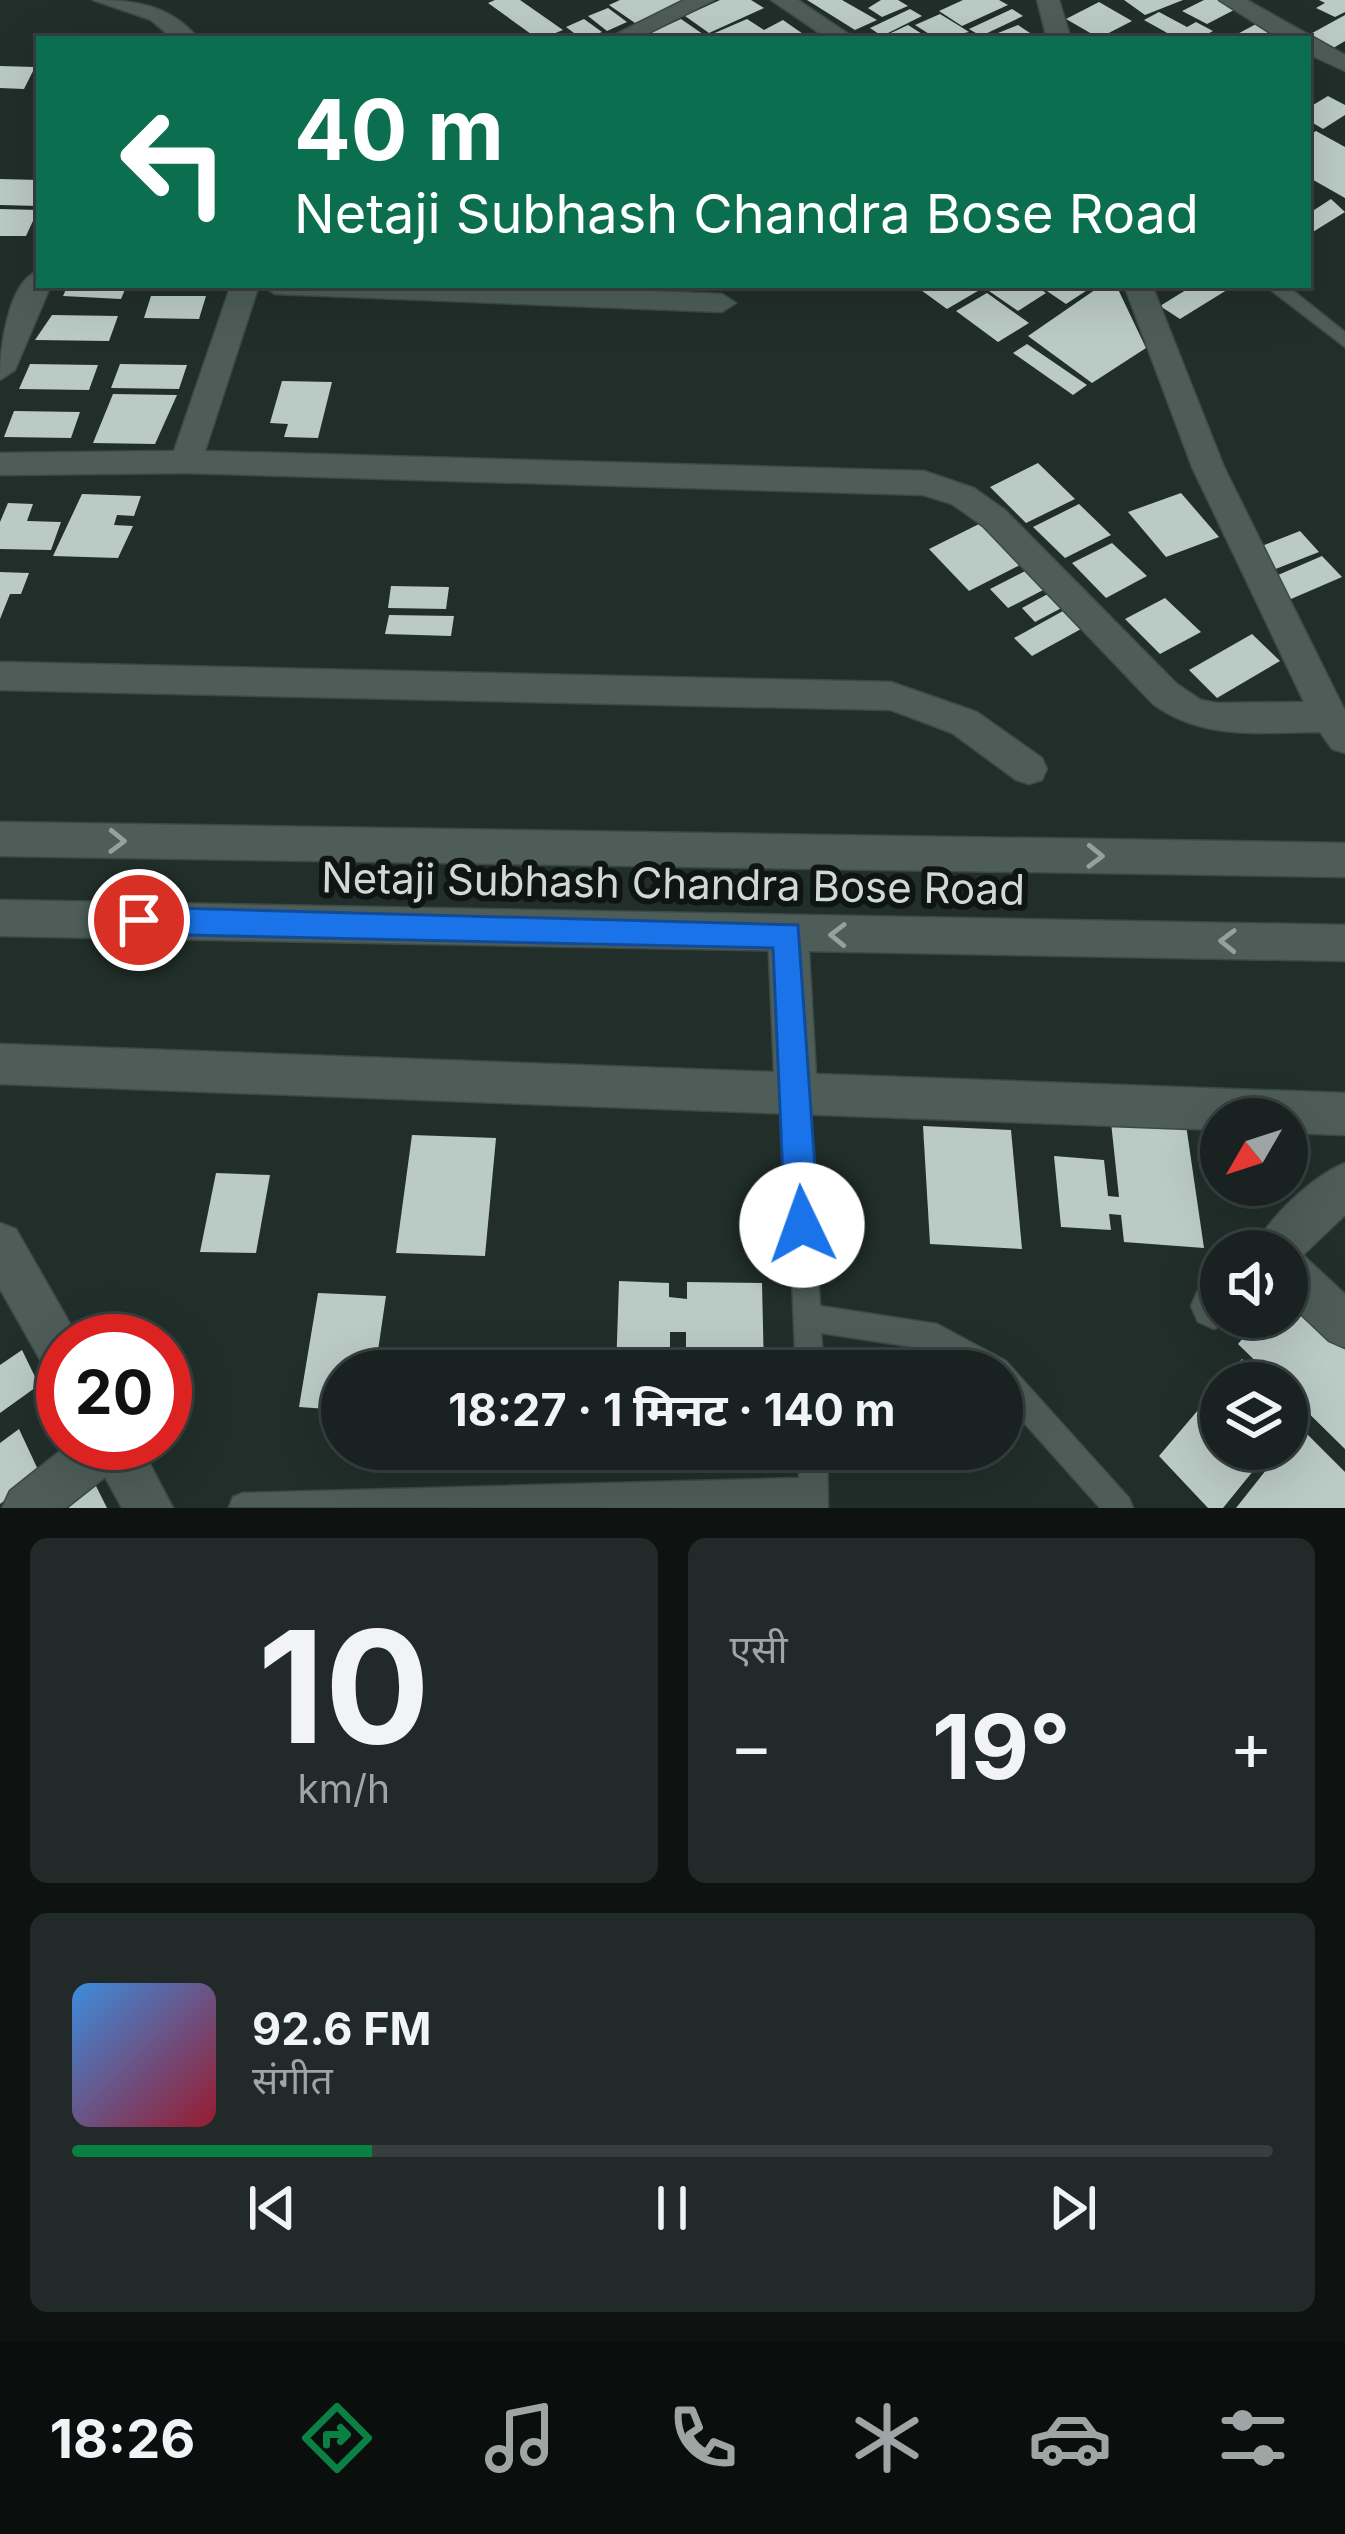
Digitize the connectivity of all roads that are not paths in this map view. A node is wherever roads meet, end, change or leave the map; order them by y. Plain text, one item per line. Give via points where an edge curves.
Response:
1 (104, 0) edge
2 (703, 0) edge
3 (782, 0) edge
4 (1048, 0) edge
5 (1230, 0) edge
6 (159, 16) junction
7 (149, 36) edge
8 (183, 36) edge
9 (625, 36) edge
10 (839, 36) edge
11 (1058, 36) edge
12 (1292, 36) edge
13 (1311, 47) edge
14 (1345, 64) edge
15 (244, 288) edge
16 (392, 288) edge
17 (702, 288) edge
18 (1139, 288) edge
19 (1279, 288) edge
20 (470, 290) edge
21 (23, 294) edge
22 (1345, 341) edge
23 (0, 370) edge
24 (186, 463) junction
25 (0, 464) edge
26 (0, 676) edge
27 (1337, 728) edge
28 (1029, 769) dead end
29 (0, 839) edge
30 (1345, 860) edge
31 (0, 917) edge
32 (788, 934) junction
33 (1345, 943) edge
34 (0, 1064) edge
35 (796, 1097) junction
36 (1345, 1114) edge
37 (1345, 1184) edge
38 (1297, 1230) edge
39 (0, 1245) edge
40 (1308, 1290) edge
41 (39, 1314) edge
42 (808, 1318) junction
43 (1345, 1325) edge
44 (809, 1350) edge
45 (961, 1350) edge
46 (1023, 1401) edge
47 (76, 1470) edge
48 (126, 1470) edge
49 (813, 1470) edge
50 (814, 1500) edge
51 (26, 1508) edge
52 (148, 1508) edge
53 (243, 1508) edge
54 (1119, 1508) edge

1 - 6 street
2 - 9 street
3 - 10 street
4 - 11 street
5 - 12 street
6 - 7 street
6 - 8 street
13 - 14 street
15 - 24 street
16 - 20 street
17 - 20 street via 722,303
18 - 27 street via 1208,467
19 - 22 lane
21 - 23 street
24 - 25 street
24 - 27 street via 925,483 994,518 1192,713
26 - 28 street via 891,696 938,706
29 -> 30 street, Netaji Subhash Chandra Bose Road
31 - 32 street, Netaji Subhash Chandra Bose Road
33 -> 32 street, Netaji Subhash Chandra Bose Road
32 - 35 street
34 - 35 street
35 - 36 street
35 - 42 lane
37 - 38 street
39 - 41 street
40 - 43 street
42 - 44 lane
42 - 45 lane via 937,1336
46 - 54 lane
47 - 51 street
48 - 52 street
49 - 50 lane
50 - 53 lane

